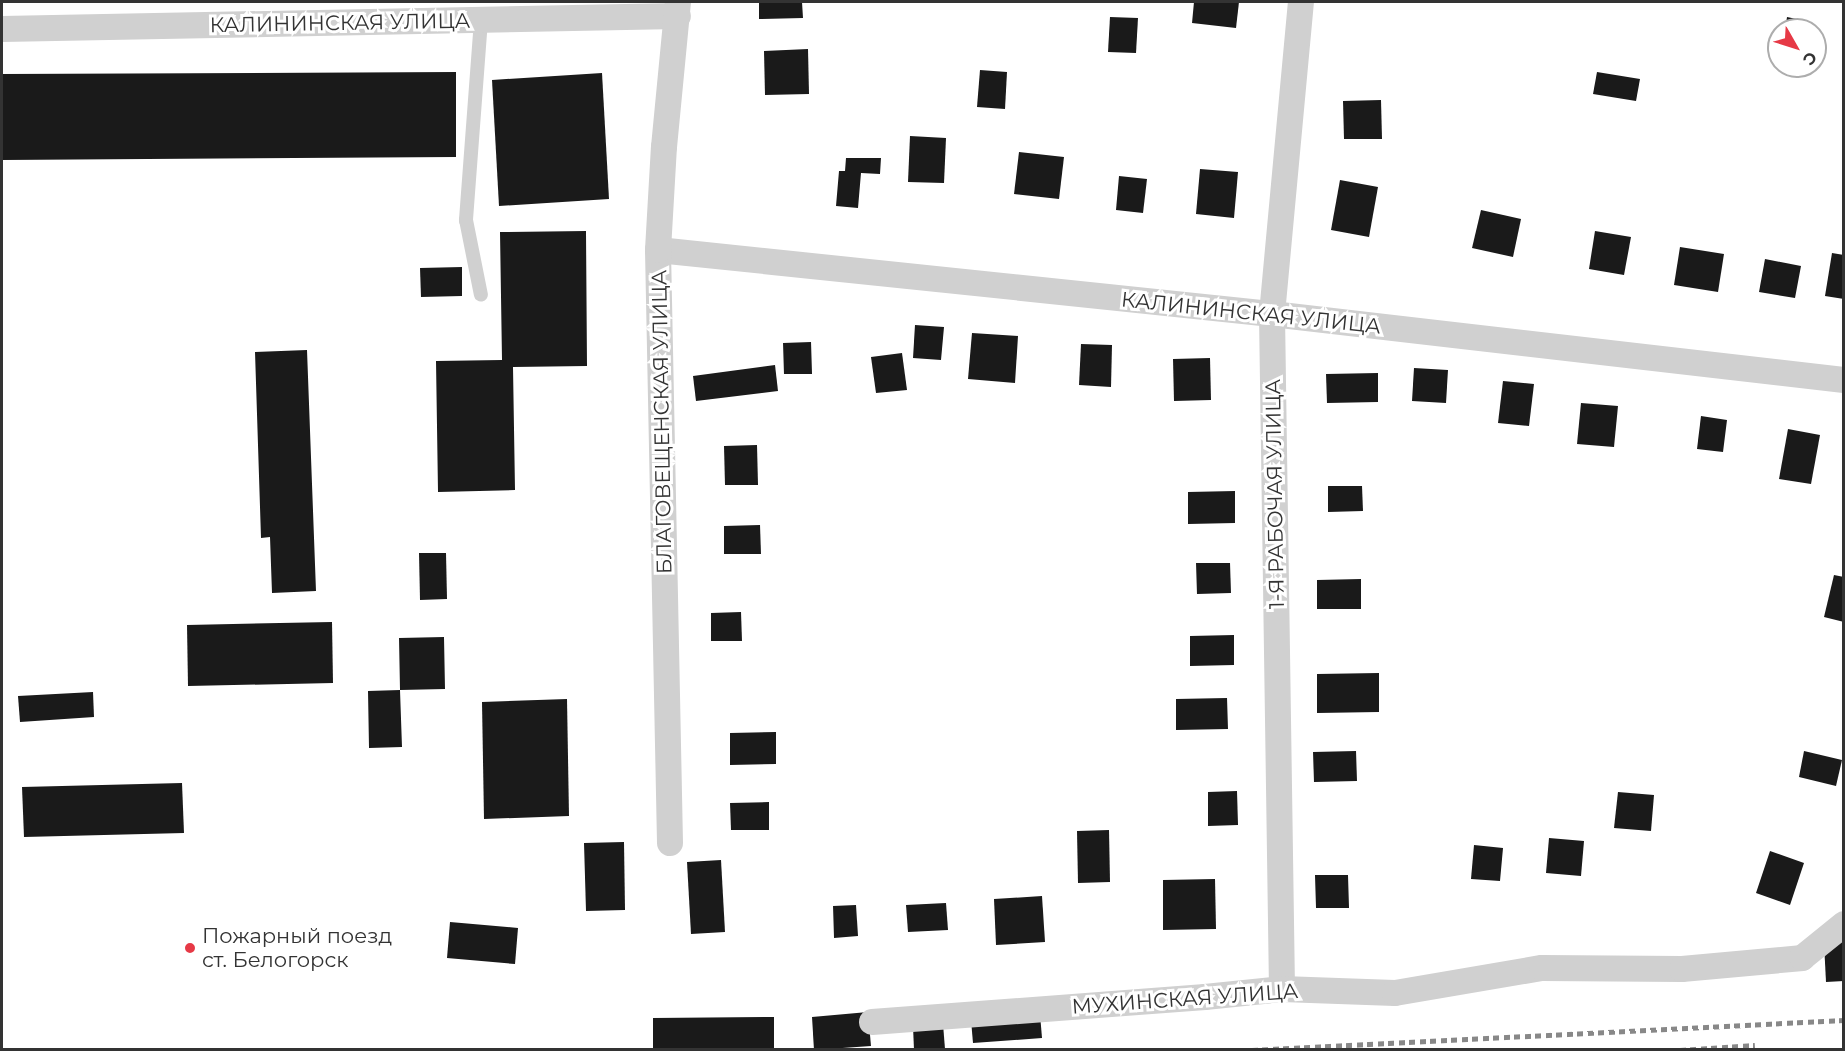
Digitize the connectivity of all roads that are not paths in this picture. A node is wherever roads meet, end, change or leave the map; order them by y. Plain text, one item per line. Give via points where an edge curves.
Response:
1 (1301, 2) edge
2 (678, 9) edge
3 (481, 20) junction
4 (2, 29) edge
5 (658, 250) junction
6 (481, 295) dead end
7 (1272, 314) junction
8 (1844, 380) edge
9 (670, 843) dead end
10 (1844, 924) edge
11 (1282, 989) junction
12 (872, 1022) dead end

1 - 7 street, 1-Я РАБОЧАЯ УЛИЦА
2 - 3 street, КАЛИНИНСКАЯ УЛИЦА
2 - 5 street, БЛАГОВЕЩЕНСКАЯ УЛИЦА
3 - 4 street, КАЛИНИНСКАЯ УЛИЦА
3 - 6 lane via 466,220
5 - 7 street, КАЛИНИНСКАЯ УЛИЦА
5 - 9 street, БЛАГОВЕЩЕНСКАЯ УЛИЦА
7 - 8 street, КАЛИНИНСКАЯ УЛИЦА
7 - 11 street, 1-Я РАБОЧАЯ УЛИЦА
10 - 11 street, МУХИНСКАЯ УЛИЦА via 1802,958 1682,969 1542,968 1395,993
11 - 12 street, МУХИНСКАЯ УЛИЦА

